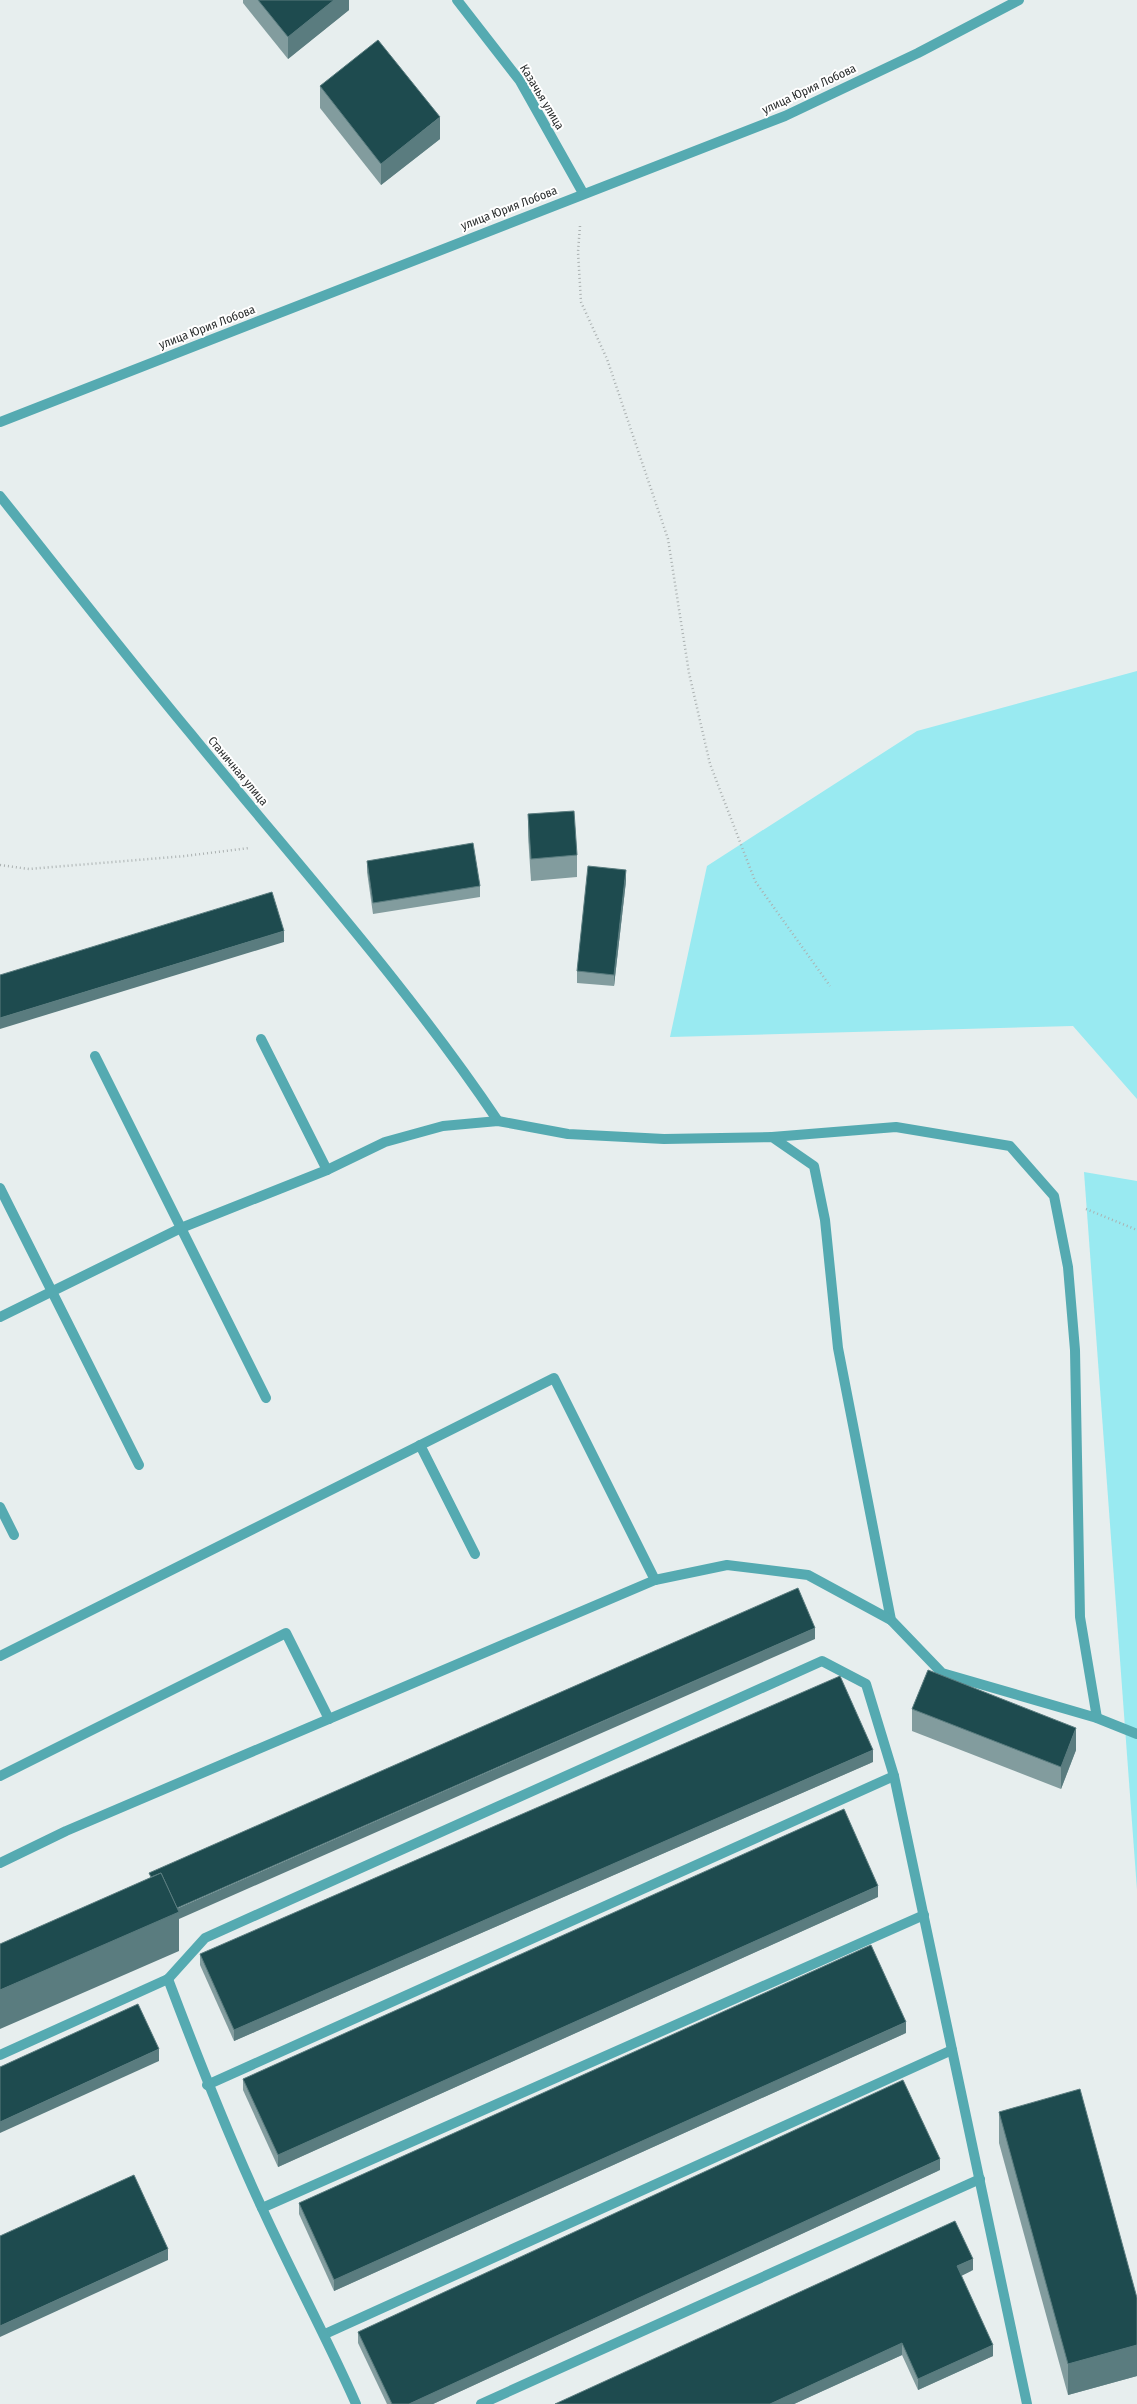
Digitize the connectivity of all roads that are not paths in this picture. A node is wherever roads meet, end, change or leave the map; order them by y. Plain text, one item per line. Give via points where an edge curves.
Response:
1 (457, 0) edge
2 (1019, 0) edge
3 (583, 193) junction
4 (0, 422) edge
5 (0, 496) edge
6 (261, 1039) dead end
7 (95, 1056) dead end
8 (498, 1122) junction
9 (772, 1137) junction
10 (327, 1170) junction
11 (0, 1188) edge
12 (181, 1228) junction
13 (52, 1291) junction
14 (0, 1317) edge
15 (266, 1398) dead end
16 (420, 1445) junction
17 (139, 1465) dead end
18 (0, 1506) edge
19 (14, 1535) dead end
20 (475, 1554) dead end
21 (655, 1580) junction
22 (891, 1620) junction
23 (0, 1656) edge
24 (1098, 1718) junction
25 (329, 1719) junction
26 (1137, 1734) edge
27 (0, 1776) edge
28 (894, 1776) junction
29 (0, 1863) edge
30 (924, 1915) junction
31 (168, 1979) junction
32 (952, 2050) junction
33 (0, 2055) edge
34 (208, 2085) junction
35 (980, 2179) junction
36 (262, 2208) junction
37 (325, 2334) junction
38 (356, 2404) edge
39 (481, 2404) edge
40 (1027, 2404) edge

1 - 3 street, Казачья улица via 520,81
2 - 3 street, улица Юрия Лобова via 918,53 785,116
3 - 4 street, улица Юрия Лобова
5 - 8 street, Станичная улица via 458,1062
6 - 10 street
7 - 12 street
8 - 9 street via 568,1134 650,1138
8 - 10 street via 443,1126 385,1142
9 - 22 street via 814,1166 825,1220 838,1348
9 - 24 street via 896,1127 1010,1146 1054,1196 1068,1267 1075,1350 1080,1617
10 - 12 street
11 - 13 street
12 - 13 street
12 - 15 street
13 - 14 street
13 - 17 street
16 - 20 street
16 - 21 street via 554,1378
16 - 23 street
18 - 19 street
21 - 22 street via 727,1565 808,1576
21 - 25 street
22 - 24 street via 942,1673
24 - 26 street
25 - 27 street via 286,1633
25 - 29 street via 66,1830
28 - 30 street
28 - 31 street via 866,1684 822,1661 205,1938
28 - 34 street
30 - 32 street
30 - 36 street
31 - 33 street
31 - 34 street
32 - 35 street
32 - 37 street
34 - 36 street
35 - 39 street
35 - 40 street
36 - 37 street
37 - 38 street

